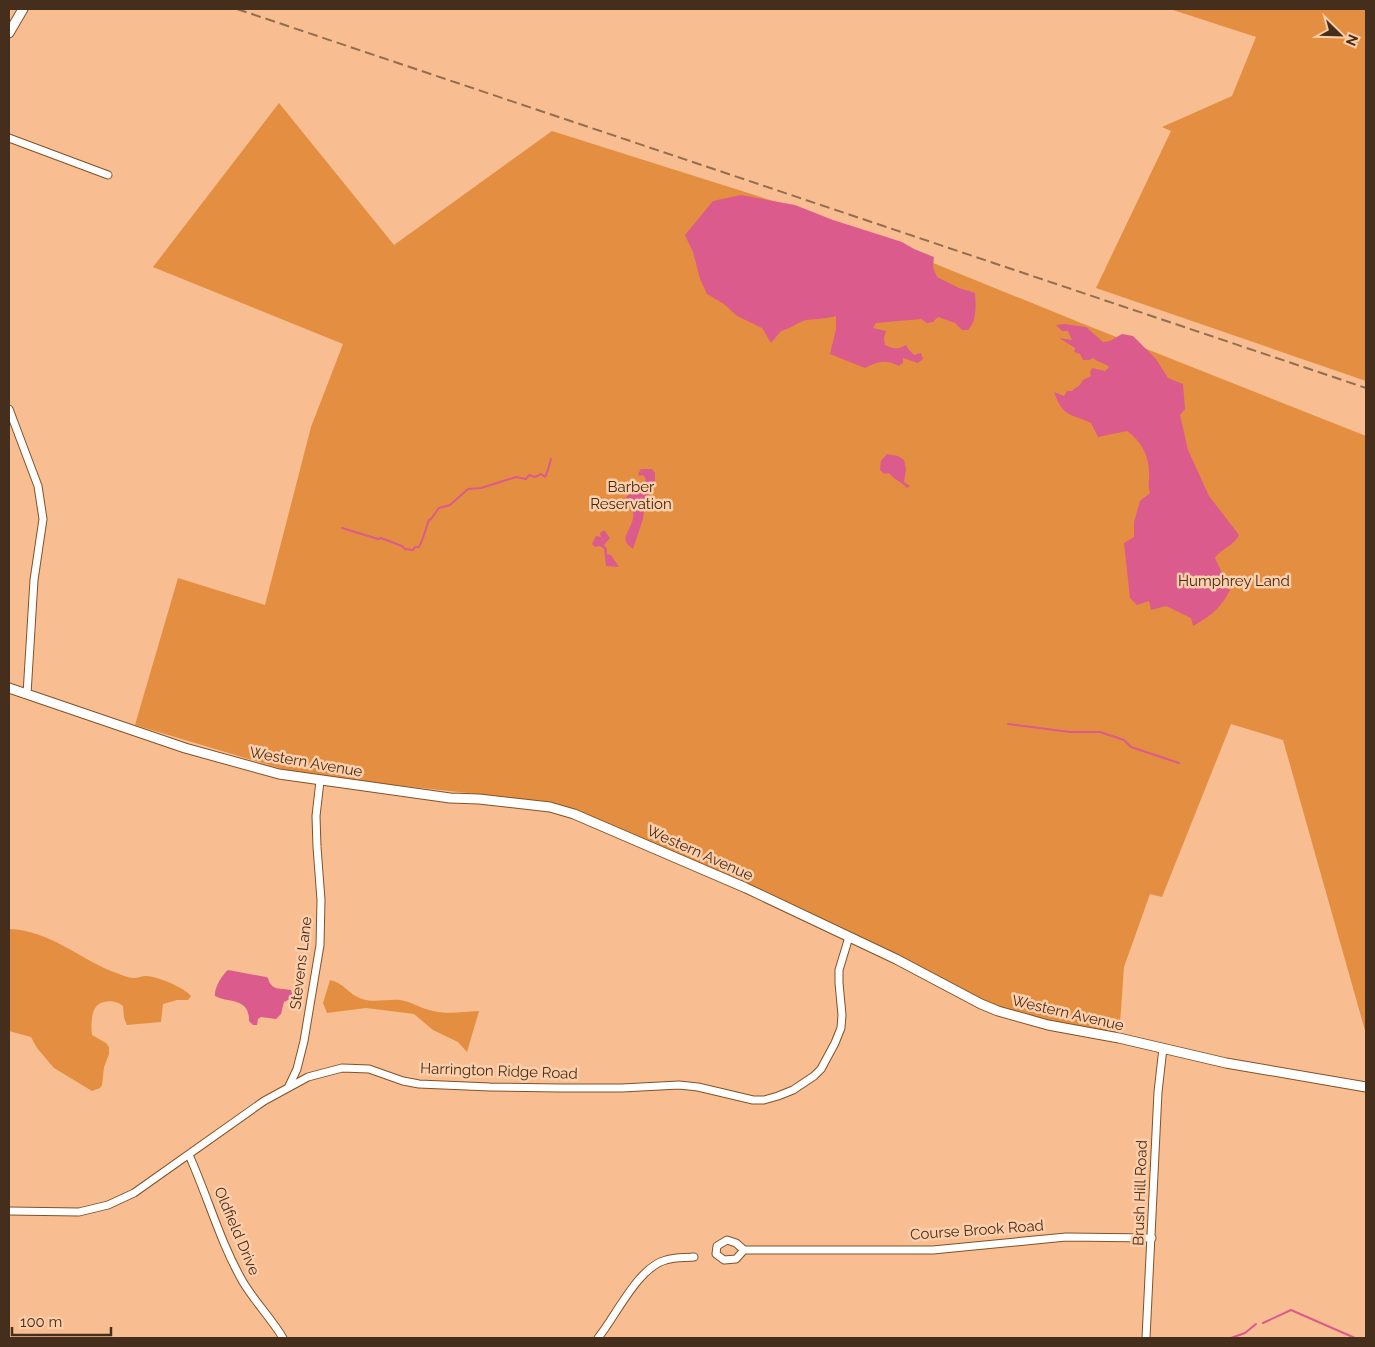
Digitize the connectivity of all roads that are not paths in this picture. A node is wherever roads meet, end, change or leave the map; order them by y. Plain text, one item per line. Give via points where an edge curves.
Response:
1 (23, 9) edge
2 (9, 33) edge
3 (9, 138) edge
4 (108, 175) dead end
5 (9, 409) edge
6 (9, 688) edge
7 (27, 694) junction
8 (320, 781) junction
9 (849, 937) junction
10 (1163, 1048) junction
11 (289, 1086) junction
12 (1366, 1087) edge
13 (189, 1155) junction
14 (9, 1211) edge
15 (1152, 1238) junction
16 (744, 1250) dead end
17 (694, 1257) dead end
18 (283, 1338) edge
19 (598, 1338) edge
20 (1146, 1338) edge

1 - 2 street
3 - 4 street
5 - 7 street via 38,486 43,519 34,580
6 - 7 street, Western Avenue
7 - 8 street, Western Avenue via 249,767
8 - 9 street, Western Avenue via 550,807 574,814 746,888
8 - 11 street, Stevens Lane via 316,816 320,945 304,1042
9 - 10 street, Western Avenue via 998,1011 1048,1025
9 - 11 street, Harrington Ridge Road via 839,970 841,1028 830,1056 821,1069 801,1086 771,1098 753,1100 679,1085 552,1088 419,1084 356,1067 325,1071
10 - 12 street, Western Avenue via 1226,1063
10 - 15 street, Brush Hill Road
11 - 13 street, Harrington Ridge Road
13 - 14 street, Harrington Ridge Road via 134,1193 98,1208 63,1213
13 - 18 street, Oldfield Drive via 232,1261
15 - 16 street, Course Brook Road via 1066,1237 933,1250
15 - 20 street, Brush Hill Road
17 - 19 street via 666,1260 652,1267

